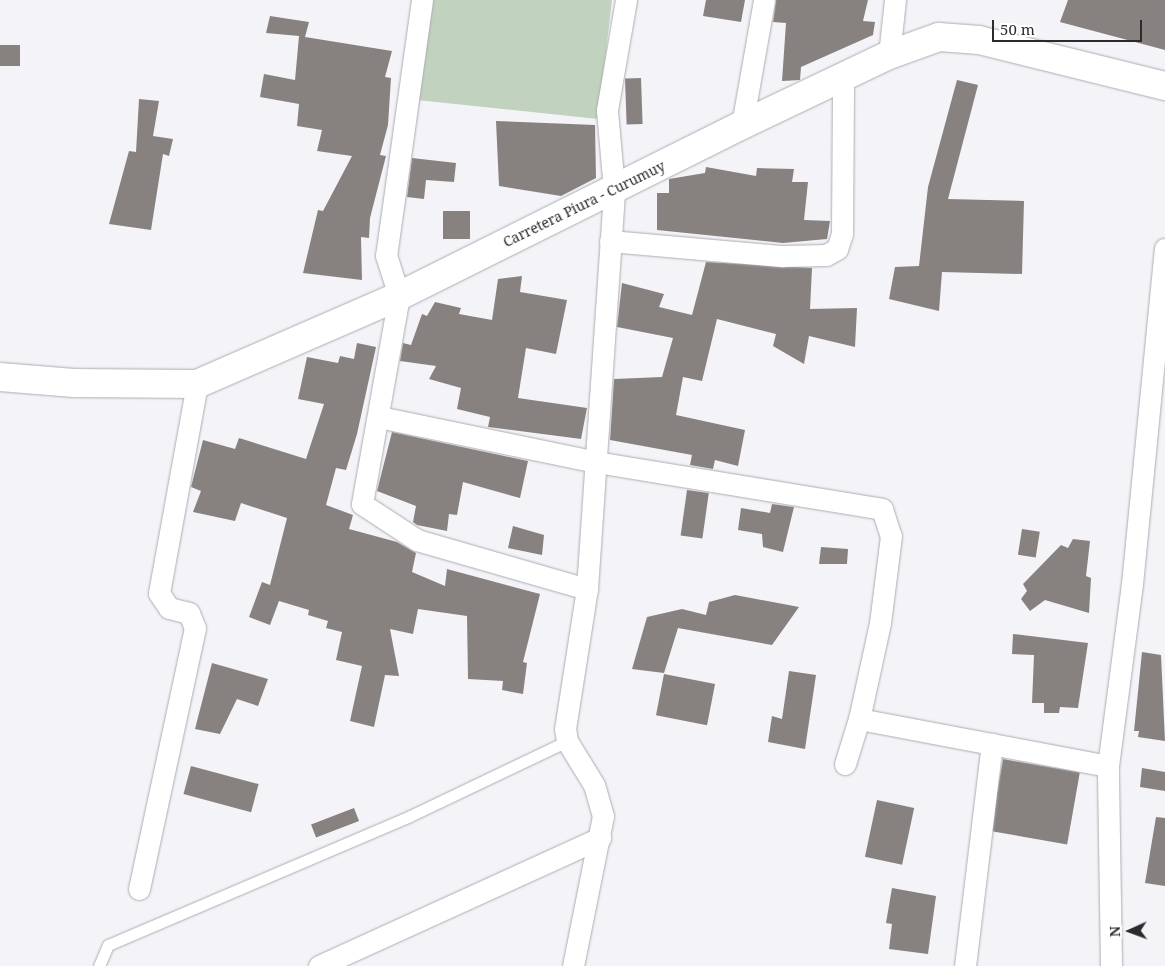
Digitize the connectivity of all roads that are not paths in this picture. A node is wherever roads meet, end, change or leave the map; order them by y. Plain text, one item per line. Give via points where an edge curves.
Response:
1 (422, 0) edge
2 (626, 0) edge
3 (764, 0) edge
4 (896, 0) edge
5 (890, 55) junction
6 (843, 80) junction
7 (1165, 86) edge
8 (742, 126) junction
9 (614, 189) junction
10 (610, 241) junction
11 (1165, 249) edge
12 (400, 296) junction
13 (0, 377) edge
14 (197, 384) junction
15 (379, 418) junction
16 (596, 462) junction
17 (587, 588) junction
18 (859, 719) junction
19 (567, 741) junction
20 (992, 744) junction
21 (845, 764) dead end
22 (1108, 766) junction
23 (600, 838) junction
24 (139, 889) dead end
25 (99, 966) edge
26 (319, 966) edge
27 (573, 966) edge
28 (965, 966) edge
29 (1111, 966) edge

1 - 12 street via 386,255
2 - 9 street via 607,110
3 - 8 street
4 - 5 street
5 - 6 main road, Carretera Piura - Curumuy
5 - 7 main road, Carretera Piura - Curumuy via 939,37 959,37
6 - 8 main road, Carretera Piura - Curumuy
6 - 10 street via 842,234 837,249 826,255 783,256
8 - 9 main road, Carretera Piura - Curumuy
9 - 10 street
9 - 12 main road, Carretera Piura - Curumuy
10 - 16 street
11 - 22 street via 1132,584
12 - 14 main road, Carretera Piura - Curumuy
12 - 15 street
13 - 14 main road, Carretera Piura - Curumuy via 74,383
14 - 24 street via 159,593 169,608 189,613 194,628
15 - 16 street
15 - 17 street via 362,504 417,540
16 - 17 street
16 - 18 street via 882,509 891,536 880,623
17 - 19 street
18 - 20 street
18 - 21 street
19 - 23 street via 600,800
19 - 25 lane via 410,816 108,945
20 - 22 street
20 - 28 street
22 - 29 street
23 - 26 street
23 - 27 street

